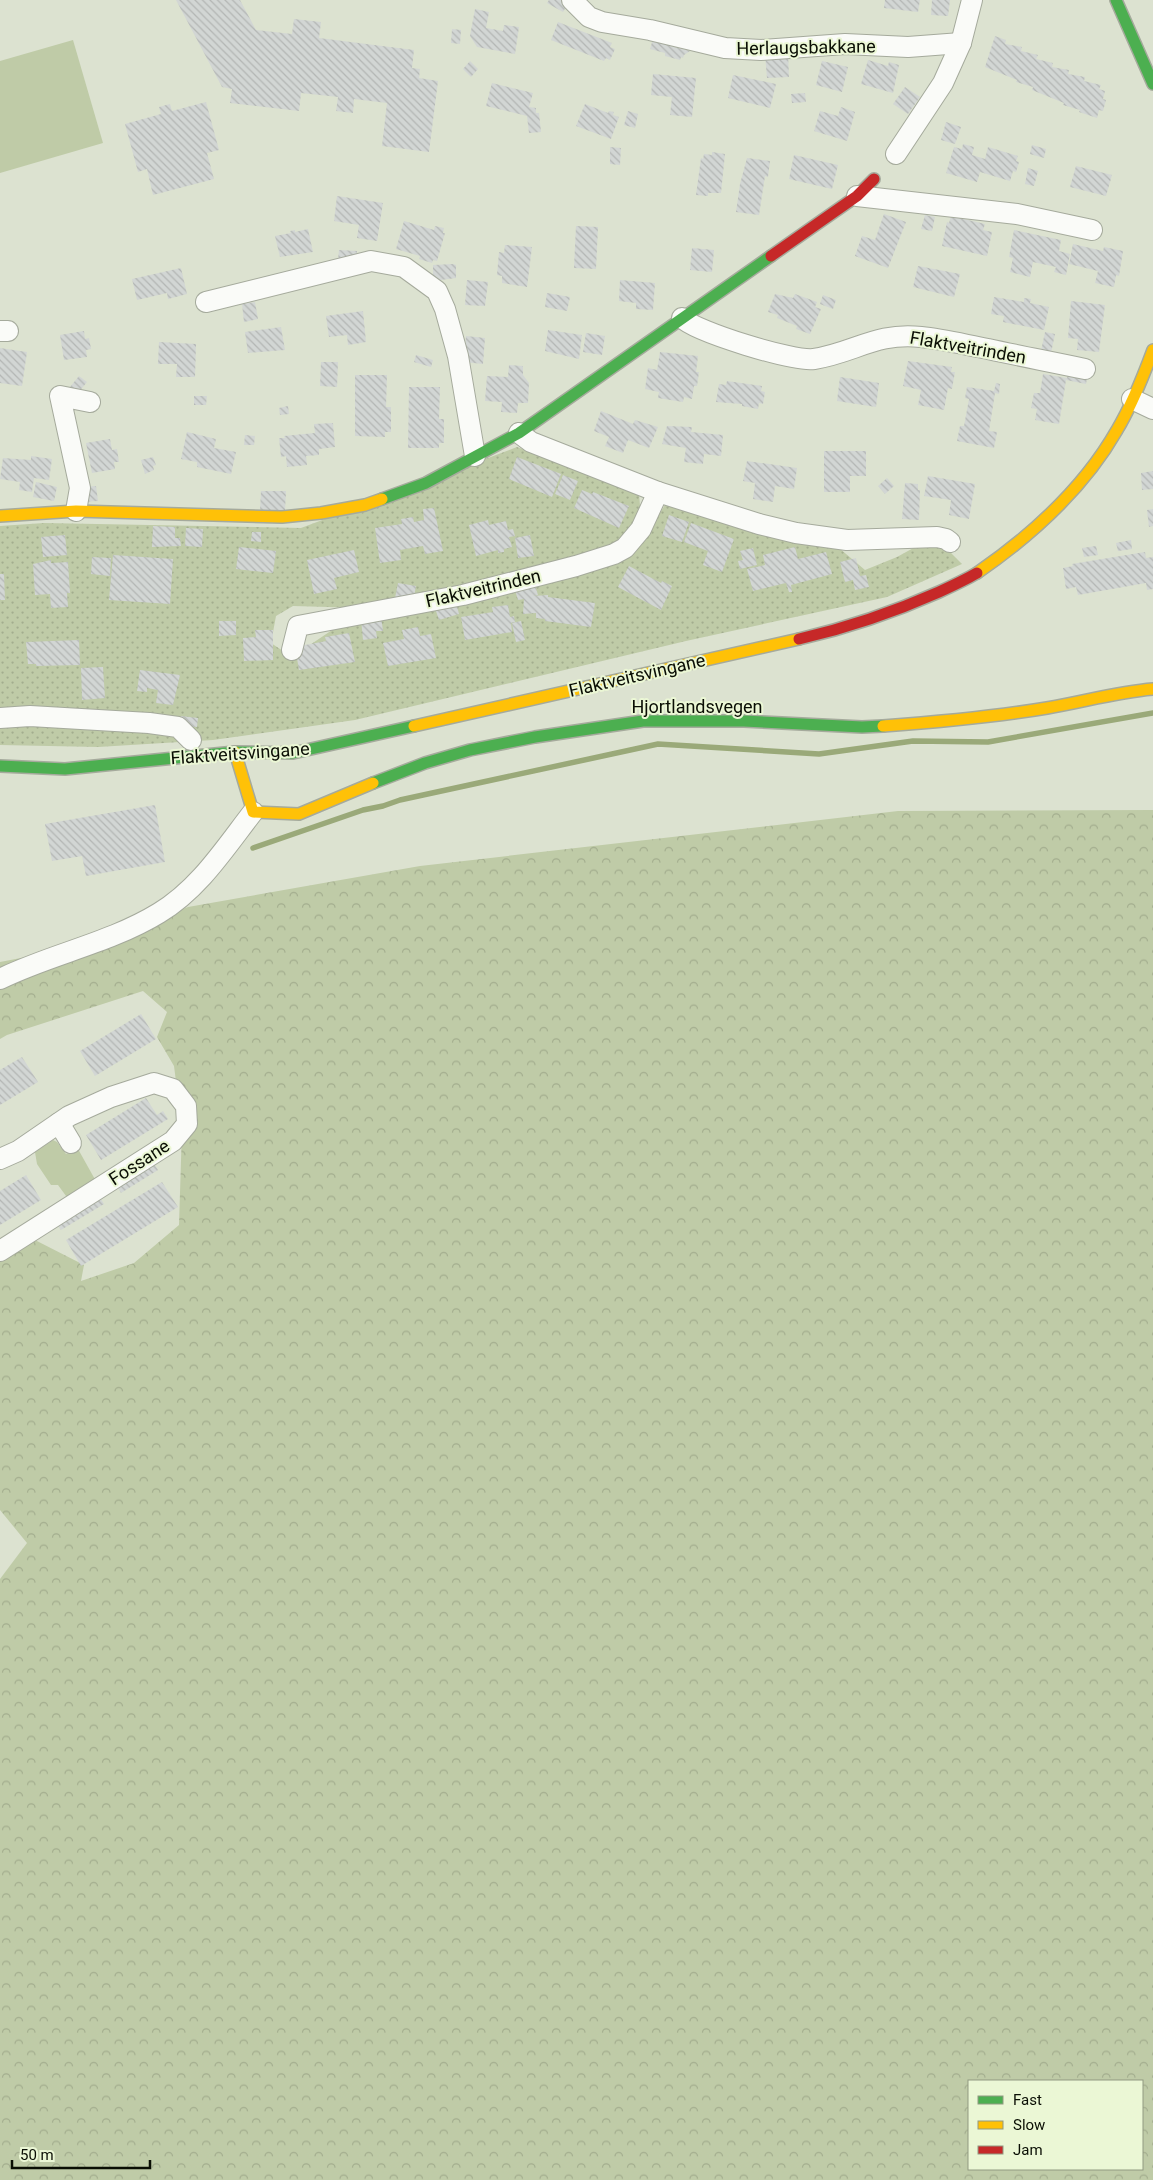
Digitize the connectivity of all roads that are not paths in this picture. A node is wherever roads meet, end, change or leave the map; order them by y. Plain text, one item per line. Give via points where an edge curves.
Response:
1 (572, 0) edge
2 (972, 0) edge
3 (1116, 0) edge
4 (961, 43) junction
5 (1153, 84) edge
6 (896, 154) dead end
7 (874, 180) dead end
8 (857, 196) junction
9 (1092, 230) dead end
10 (206, 302) dead end
11 (682, 318) junction
12 (1153, 350) edge
13 (1085, 369) dead end
14 (1132, 399) junction
15 (90, 402) dead end
16 (1153, 409) edge
17 (519, 433) junction
18 (475, 456) junction
19 (658, 492) junction
20 (76, 511) junction
21 (0, 516) edge
22 (950, 542) dead end
23 (292, 650) dead end
24 (1153, 689) edge
25 (0, 718) edge
26 (191, 740) dead end
27 (235, 752) junction
28 (0, 766) edge
29 (253, 812) junction
30 (0, 980) edge
31 (59, 1123) junction
32 (72, 1143) dead end
33 (0, 1159) edge
34 (0, 1251) edge

1 - 4 street, Herlaugsbakkane via 589,17 602,22 725,48 761,50 845,44 908,47
2 - 4 street
3 - 5 street
4 - 6 street via 942,83
7 - 8 street
8 - 9 street via 1017,214
8 - 11 street
10 - 18 street via 371,261 404,267 437,292 445,308 458,356
11 - 13 street, Flaktveitrinden via 686,323 723,338 803,360 828,356 874,340 920,336
11 - 17 street
12 - 14 street, Flaktveitsvingane
14 - 16 street
14 - 27 street, Flaktveitsvingane via 1112,438 1084,477 1004,553 974,574 875,619 293,753
15 - 20 street via 60,396 80,488
17 - 18 street
17 - 19 street via 531,442
18 - 20 street via 426,483 365,505 321,513 282,517
19 - 22 street via 759,524 826,538 937,537
19 - 23 street, Flaktveitrinden via 637,534 614,554 463,595 298,626
20 - 21 street
24 - 29 street, Hjortlandsvegen via 1047,708 862,727 643,721 470,750 425,763 299,814
25 - 26 street, Flaktveitsvingane via 30,716 150,723 178,727
27 - 28 street, Flaktveitsvingane via 65,769
27 - 29 street
29 - 30 street via 191,889 159,913
31 - 32 street
31 - 33 street, Fossane via 18,1151
31 - 34 street, Fossane via 111,1096 154,1082 173,1089 186,1106 187,1124 173,1141

